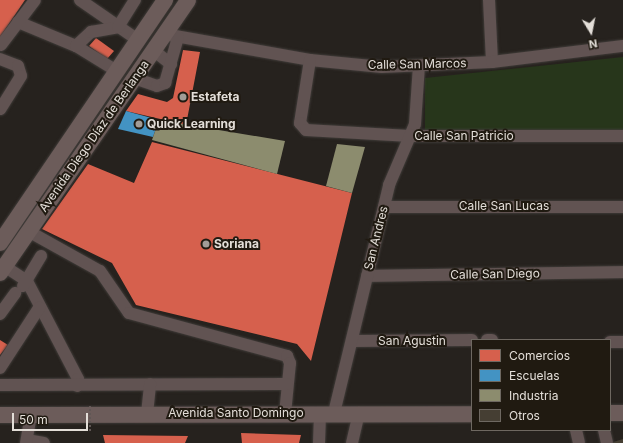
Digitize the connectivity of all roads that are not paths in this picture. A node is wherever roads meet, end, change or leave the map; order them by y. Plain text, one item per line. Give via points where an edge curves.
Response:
1 (35, 0) edge
2 (80, 0) edge
3 (135, 0) edge
4 (165, 0) edge
5 (188, 0) edge
6 (490, 0) edge
7 (18, 22) junction
8 (118, 27) junction
9 (171, 35) junction
10 (138, 40) junction
11 (1, 45) edge
12 (76, 46) junction
13 (623, 46) edge
14 (153, 50) junction
15 (0, 59) edge
16 (310, 60) junction
17 (492, 62) junction
18 (171, 64) junction
19 (419, 66) junction
20 (117, 71) junction
21 (134, 78) junction
22 (0, 109) edge
23 (410, 136) junction
24 (623, 136) edge
25 (623, 206) edge
26 (384, 207) junction
27 (26, 234) junction
28 (0, 243) edge
29 (41, 256) dead end
30 (2, 270) edge
31 (623, 272) edge
32 (367, 276) junction
33 (24, 287) junction
34 (39, 308) junction
35 (0, 314) edge
36 (471, 340) edge
37 (353, 341) junction
38 (611, 342) edge
39 (623, 342) edge
40 (0, 368) edge
41 (150, 384) junction
42 (287, 384) junction
43 (0, 385) edge
44 (77, 386) junction
45 (327, 413) junction
46 (359, 413) junction
47 (611, 413) edge
48 (623, 413) edge
49 (147, 414) junction
50 (285, 414) junction
51 (471, 414) edge
52 (0, 415) edge
53 (31, 415) junction
54 (576, 431) edge
55 (604, 431) edge
56 (26, 442) edge
57 (44, 443) edge
58 (319, 443) edge
59 (352, 443) edge
60 (579, 443) edge
61 (607, 443) edge

1 - 7 street
2 - 8 street
3 - 8 street
4 - 10 main road, Avenida Diego Díaz de Berlanga
5 - 9 main road, Avenida Diego Díaz de Berlanga
6 - 17 street
7 - 11 street
7 - 12 street
8 - 10 street
8 - 12 street via 90,32
9 - 14 main road, Avenida Diego Díaz de Berlanga
9 - 16 street, Calle San Marcos
9 - 18 street
10 - 20 main road, Avenida Diego Díaz de Berlanga
12 - 20 street
13 - 17 street, Calle San Marcos
14 - 18 street
14 - 21 main road, Avenida Diego Díaz de Berlanga
15 - 22 street via 18,66 21,76
16 - 19 street, Calle San Marcos via 382,67
16 - 23 street, Calle San Patricio via 300,123 306,130
17 - 19 street, Calle San Marcos
18 - 21 street via 161,86
19 - 23 street, San Andres via 418,105
20 - 28 main road, Avenida Diego Díaz de Berlanga
21 - 27 main road, Avenida Diego Díaz de Berlanga
23 - 24 street, Calle San Patricio
23 - 26 street, San Andres via 394,168
25 - 26 street, Calle San Lucas
26 - 32 street, San Andres
27 - 30 main road, Avenida Diego Díaz de Berlanga
27 - 42 street via 100,271 129,313 287,356
29 - 33 street
30 - 33 street
31 - 32 street, Calle San Diego
32 - 37 street, San Andres
33 - 34 street
33 - 35 street
34 - 40 street
34 - 44 street via 78,379
36 - 37 street, San Agustin
37 - 45 street, San Andres
38 - 39 street
41 - 42 street
41 - 44 street
41 - 49 street
42 - 50 street
43 - 44 street
45 - 46 main road, Avenida Santo Domingo
45 - 50 main road, Avenida Santo Domingo
45 - 58 street, San Andres
46 - 51 main road, Avenida Santo Domingo
46 - 59 street
47 - 48 main road
49 - 50 main road, Avenida Santo Domingo
49 - 53 main road, Avenida Santo Domingo
52 - 53 main road, Avenida Santo Domingo
53 - 56 street
54 - 60 street
55 - 61 street
56 - 57 street

